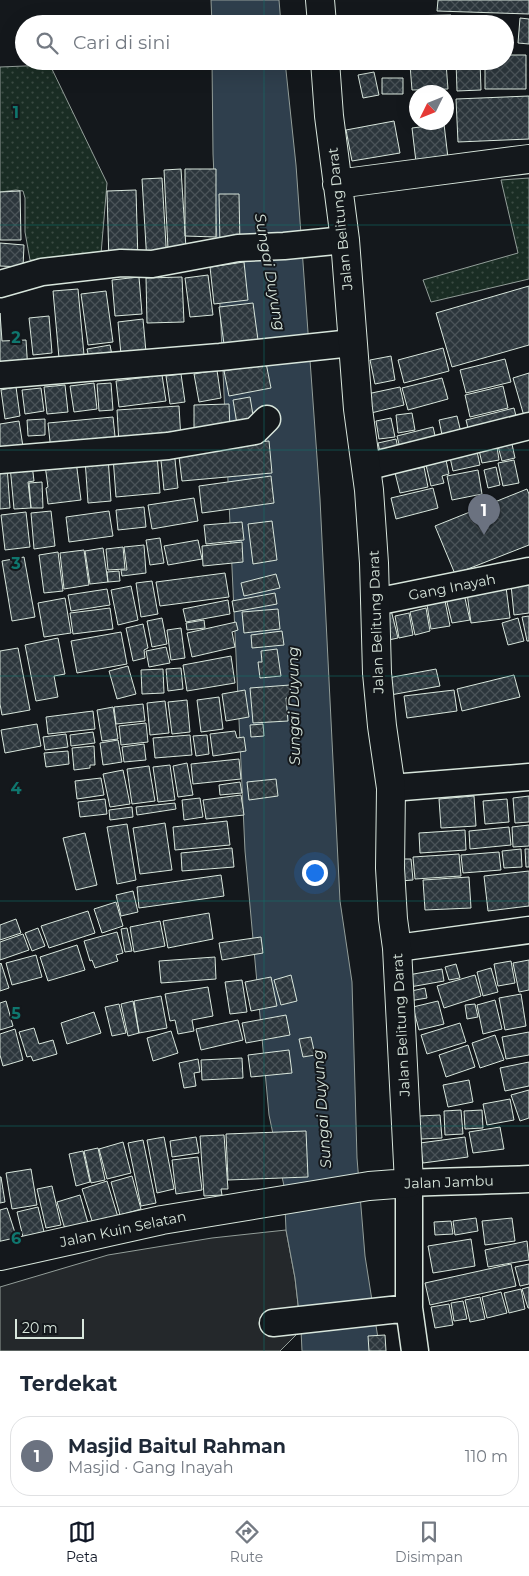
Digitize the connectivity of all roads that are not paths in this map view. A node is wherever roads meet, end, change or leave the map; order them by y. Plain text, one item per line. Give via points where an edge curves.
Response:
1 (320, 0) edge
2 (321, 15) edge
3 (326, 70) edge
4 (529, 158) edge
5 (338, 184) junction
6 (345, 240) junction
7 (0, 284) edge
8 (340, 344) junction
9 (0, 375) edge
10 (267, 419) dead end
11 (529, 426) edge
12 (0, 460) edge
13 (366, 467) junction
14 (529, 571) edge
15 (374, 602) junction
16 (529, 776) edge
17 (390, 788) junction
18 (529, 930) edge
19 (397, 948) junction
20 (529, 1179) edge
21 (409, 1184) junction
22 (247, 1205) joint
23 (0, 1256) edge
24 (408, 1308) junction
25 (273, 1323) dead end
26 (415, 1351) edge

1 - 2 main road
3 - 5 main road, Jalan Belitung Darat
4 - 5 main road
5 - 6 main road, Jalan Belitung Darat
6 - 7 street via 238,248 160,263 42,272
6 - 8 main road, Jalan Belitung Darat
8 - 9 street via 220,358
8 - 13 main road, Jalan Belitung Darat via 358,409
10 - 12 street via 255,431 168,446
11 - 13 street
13 - 15 main road, Jalan Belitung Darat
14 - 15 street, Gang Inayah
15 - 17 main road, Jalan Belitung Darat via 377,682
16 - 17 street
17 - 19 main road, Jalan Belitung Darat via 390,868
18 - 19 street
19 - 21 main road, Jalan Belitung Darat
20 - 21 street, Jalan Jambu
21 - 22 main road, Jalan Jambu via 370,1186
21 - 24 street
22 - 23 main road, Jalan Kuin Selatan
24 - 25 street
24 - 26 street

